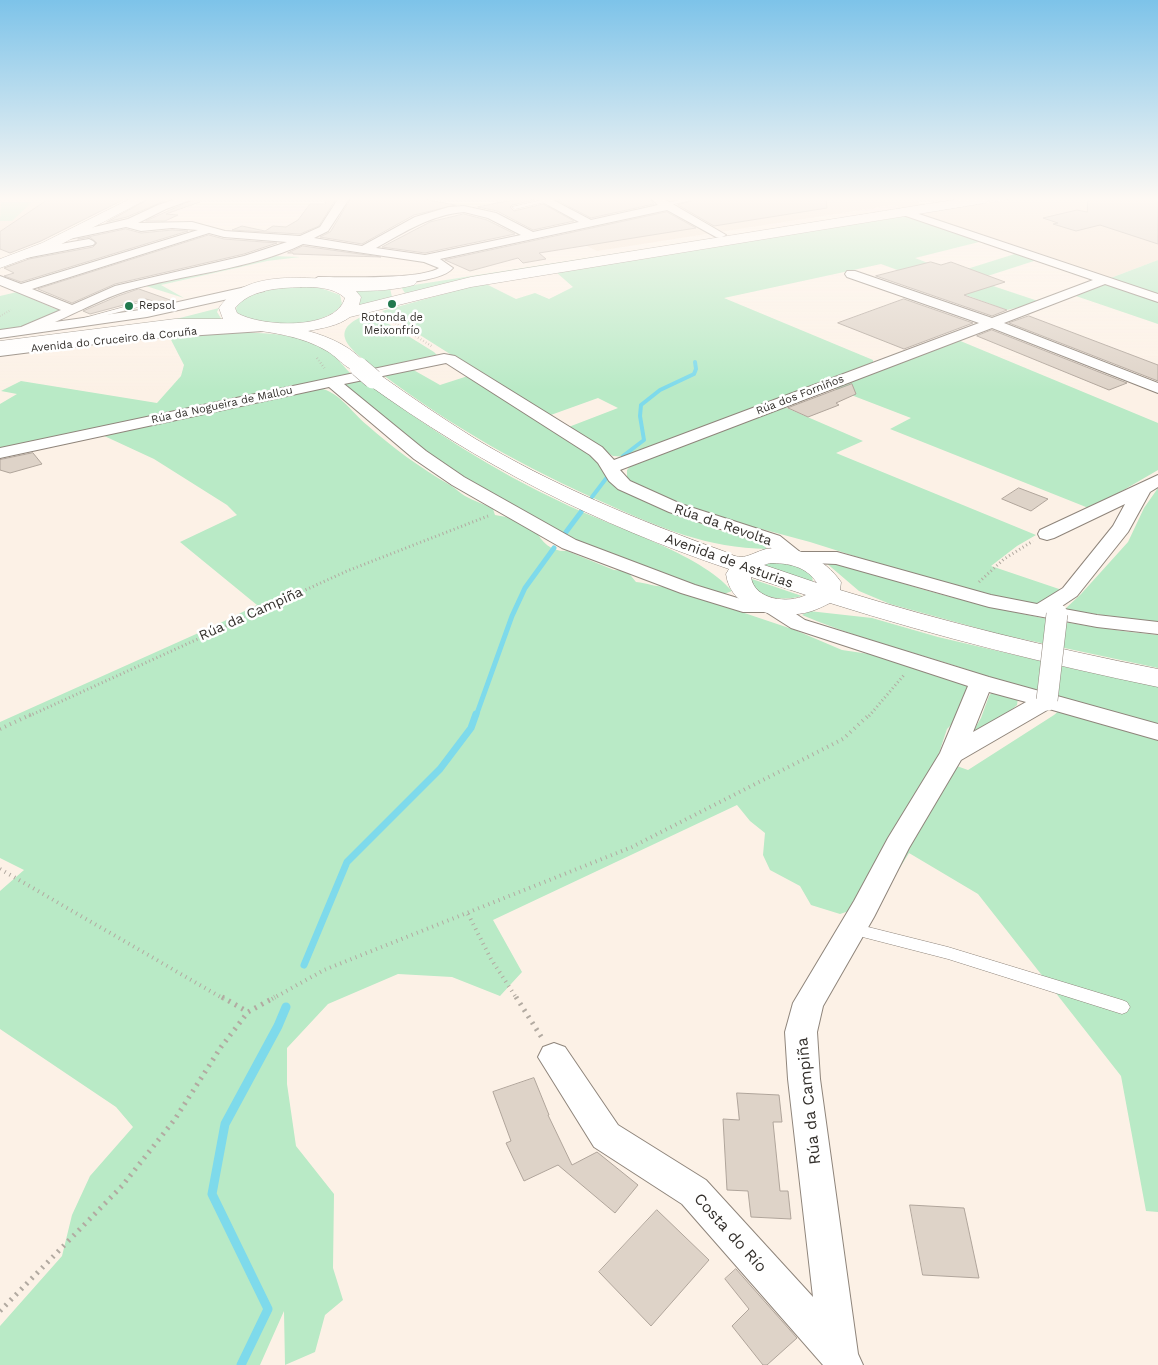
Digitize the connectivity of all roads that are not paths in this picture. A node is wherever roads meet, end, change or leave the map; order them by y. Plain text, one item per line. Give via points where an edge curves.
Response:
1 (103, 263) edge
2 (230, 263) edge
3 (438, 263) edge
4 (534, 263) edge
5 (588, 263) edge
6 (1054, 263) edge
7 (851, 274) dead end
8 (0, 280) edge
9 (1105, 280) junction
10 (302, 282) junction
11 (333, 286) junction
12 (20, 288) junction
13 (259, 288) junction
14 (234, 298) junction
15 (1158, 298) edge
16 (164, 307) junction
17 (71, 310) junction
18 (342, 315) junction
19 (59, 321) junction
20 (992, 323) junction
21 (250, 326) junction
22 (280, 329) junction
23 (0, 334) edge
24 (0, 340) edge
25 (0, 346) edge
26 (340, 350) junction
27 (0, 352) edge
28 (444, 358) joint
29 (332, 382) junction
30 (1158, 388) edge
31 (0, 453) edge
32 (609, 468) junction
33 (1150, 484) edge
34 (1047, 534) road end
35 (688, 547) junction
36 (767, 556) junction
37 (795, 558) junction
38 (740, 575) junction
39 (820, 594) junction
40 (771, 606) junction
41 (1049, 613) junction
42 (1158, 628) edge
43 (1158, 678) edge
44 (981, 682) junction
45 (1047, 700) junction
46 (1158, 732) edge
47 (952, 754) junction
48 (852, 929) junction
49 (1122, 1007) dead end
50 (554, 1057) road end
51 (841, 1360) edge

1 - 12 street
2 - 17 street via 120,289
3 - 10 street via 447,269 411,278
4 - 11 main road via 396,284
5 - 18 main road via 480,280
6 - 9 street
7 - 20 street
8 - 12 street
9 - 15 street
9 - 20 street, Rúa dos Forniños
10 - 11 main road, Avenida do Cruceiro da Coruña
10 - 13 main road, Avenida do Cruceiro da Coruña
11 - 18 main road via 353,297 352,306
12 - 17 street
13 - 14 main road, Avenida do Cruceiro da Coruña
13 - 16 street, Avenida do Cruceiro da Coruña
14 - 21 main road via 227,311 233,320
14 - 24 main road, Avenida do Cruceiro da Coruña via 157,319
16 - 19 street, Avenida do Cruceiro da Coruña
16 - 19 lane via 146,302
17 - 19 street
18 - 22 main road via 316,324
18 - 26 main road via 336,333
19 - 23 street, Avenida do Cruceiro da Coruña
20 - 30 street
20 - 32 street, Rúa dos Forniños
21 - 22 main road
21 - 25 main road, Avenida do Cruceiro da Coruña via 175,324
21 - 27 street, Avenida do Cruceiro da Coruña via 126,336
22 - 26 main road, Avenida de Asturias
26 - 35 main road, Avenida de Asturias via 427,418 515,470 598,510
28 - 29 street, Rúa da Nogueira de Mallou
28 - 32 street, Rúa da Revolta via 596,451
29 - 31 street, Rúa da Nogueira de Mallou
29 - 40 street via 420,455 458,481 569,544 743,606
32 - 37 street, Rúa da Revolta via 618,481 633,490 682,511 773,540
33 - 34 street
33 - 41 street via 1121,528
35 - 36 main road via 725,554
35 - 38 main road
36 - 37 main road
36 - 38 main road via 759,558
37 - 39 main road via 821,570
37 - 41 street via 837,558 966,596
38 - 39 main road, Avenida de Asturias
38 - 40 main road via 743,591
39 - 40 main road via 788,608
39 - 43 main road, Avenida de Asturias via 1020,648
40 - 44 street via 798,624
41 - 42 street
41 - 45 street, bridge
44 - 45 street
44 - 47 street, Rúa da Campiña
45 - 46 street
45 - 47 street, Rúa da Campiña
47 - 48 street, Rúa da Campiña via 897,844
48 - 49 lane via 948,953
48 - 51 street, Rúa da Campiña via 808,1002 801,1032 804,1079
50 - 51 street, Costa do Río via 606,1136 694,1192

